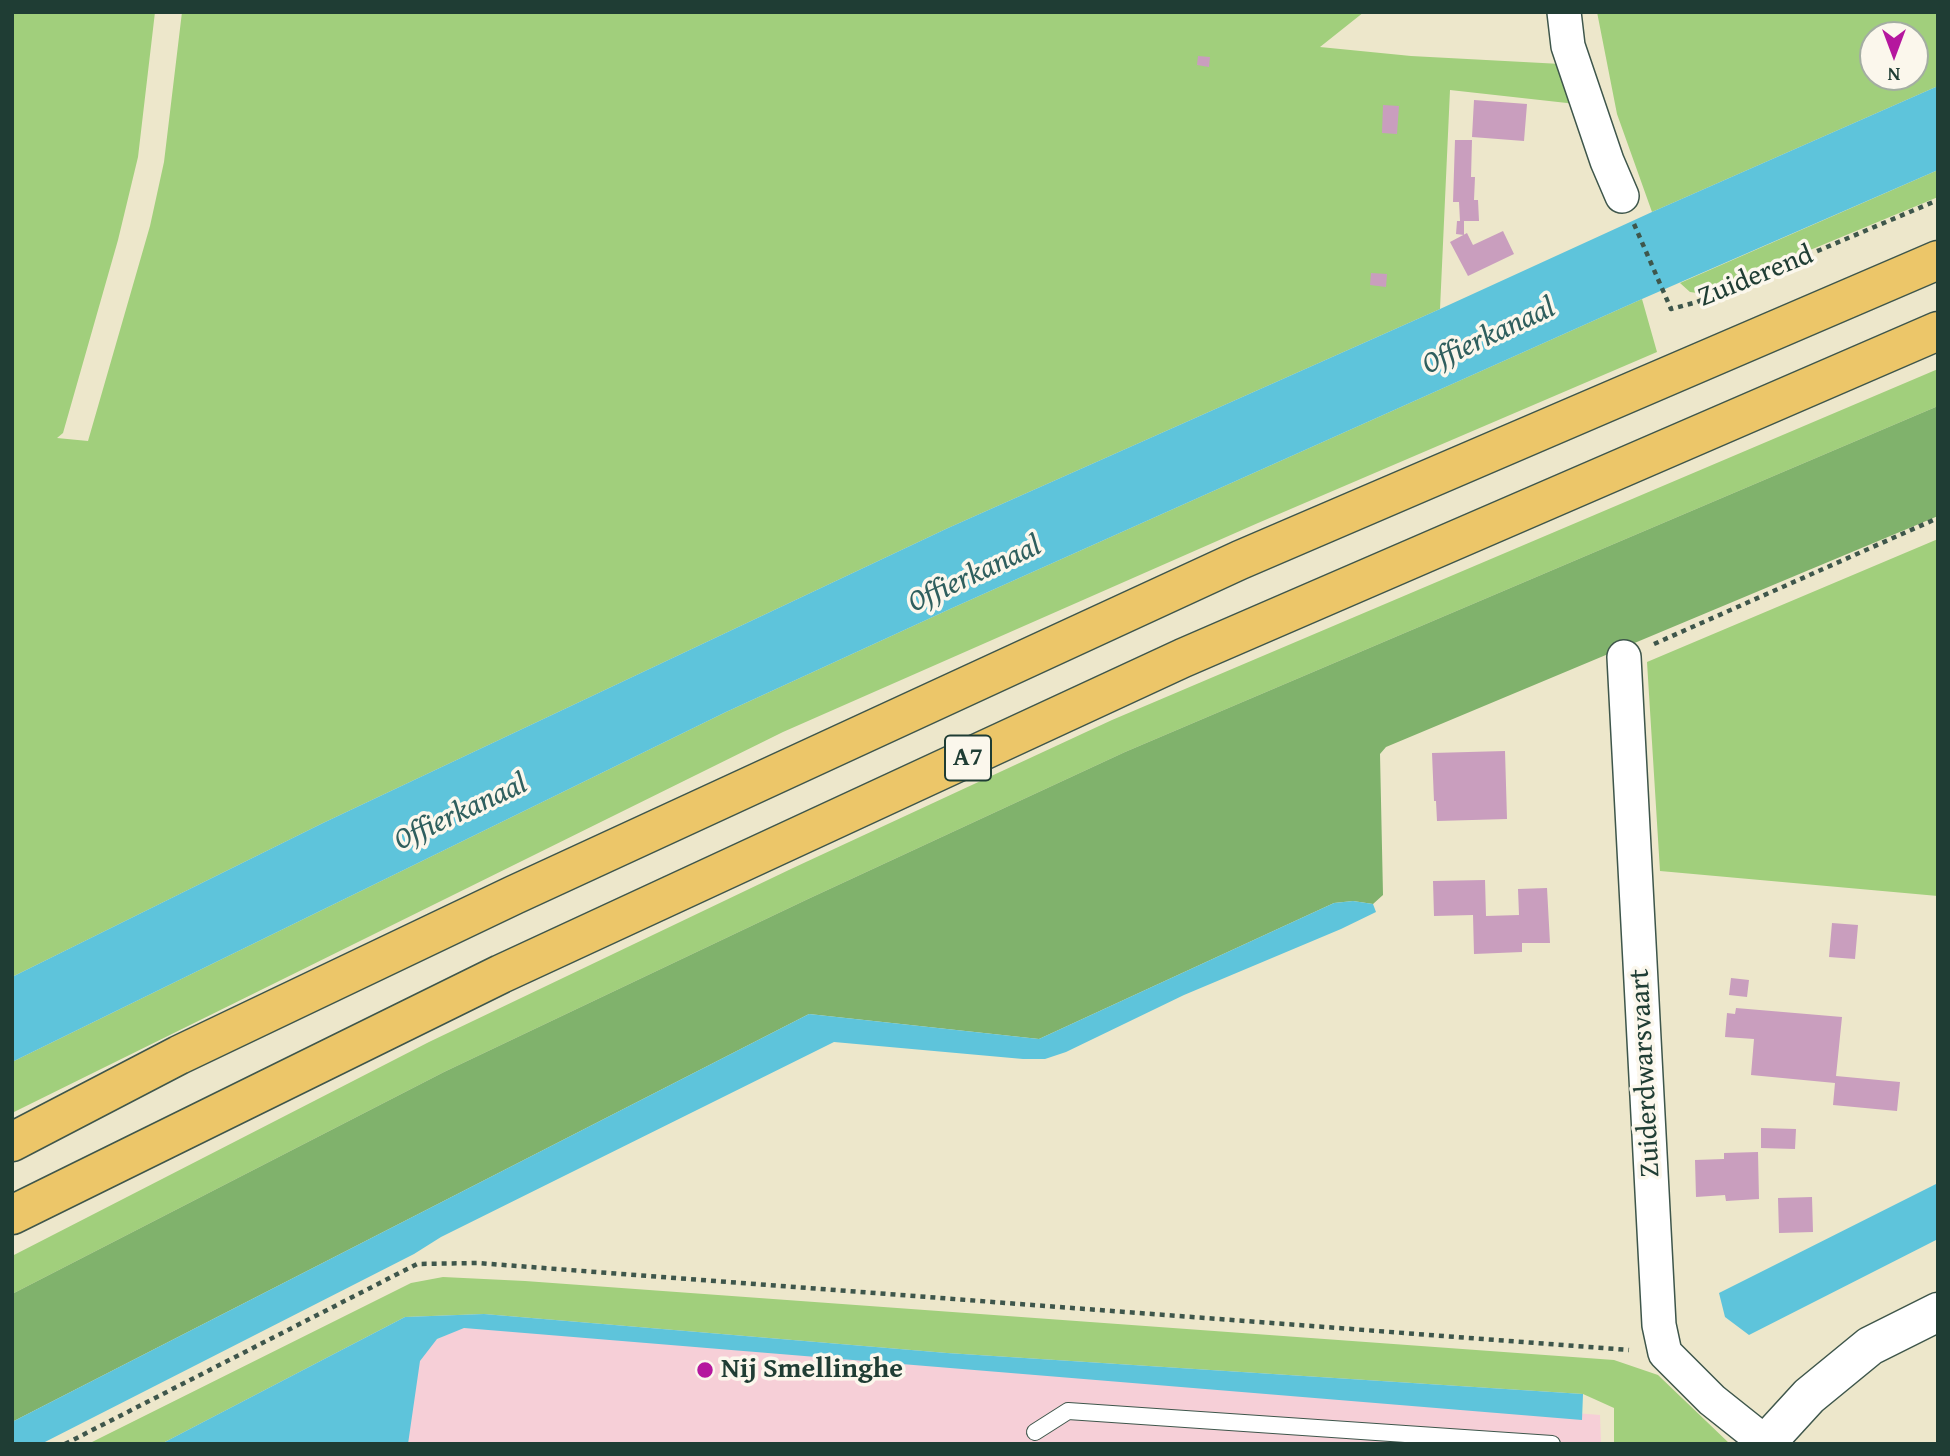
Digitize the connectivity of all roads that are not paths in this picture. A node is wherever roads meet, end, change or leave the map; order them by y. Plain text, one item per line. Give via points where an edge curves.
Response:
1 (1564, 12) edge
2 (1625, 204) road end
3 (1938, 260) edge
4 (1938, 331) edge
5 (1624, 657) road end
6 (12, 1142) edge
7 (12, 1215) edge
8 (1938, 1312) edge
9 (1035, 1432) dead end
10 (1765, 1443) edge
11 (1552, 1444) edge

1 - 2 street via 1568,46
3 - 6 highway, A7 via 1240,560 514,895 179,1055
4 - 7 highway, A7 via 1170,664 501,975
5 - 10 street, Zuiderdwarsvaart via 1659,1325 1665,1353
8 - 10 street via 1870,1346 1809,1396
9 - 11 lane via 1068,1411

